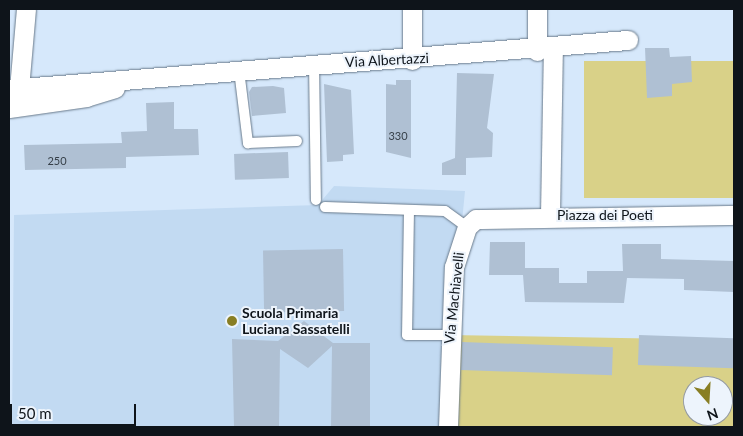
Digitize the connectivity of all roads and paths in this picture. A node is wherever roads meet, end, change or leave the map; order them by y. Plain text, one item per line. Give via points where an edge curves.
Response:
1 (26, 9) edge
2 (412, 9) edge
3 (537, 9) edge
4 (628, 40) dead end
5 (545, 50) junction
6 (412, 60) junction
7 (314, 63) junction
8 (239, 70) junction
9 (13, 98) edge
10 (297, 141) dead end
11 (316, 200) dead end
12 (324, 207) dead end
13 (409, 210) junction
14 (550, 215) junction
15 (734, 215) edge
16 (466, 227) junction
17 (449, 335) junction
18 (448, 427) edge

1 - 9 street
2 - 6 street
3 - 5 street, Piazza dei Poeti
4 - 5 street, Via Albertazzi
5 - 6 street, Via Albertazzi
5 - 14 street, Piazza dei Poeti
6 - 7 street, Via Albertazzi
7 - 8 street, Via Albertazzi
7 - 11 lane
8 - 9 street, Via Albertazzi via 146,78
8 - 10 lane via 248,143
12 - 13 lane
13 - 16 lane via 445,210
13 - 17 lane via 407,335
14 - 15 street, Piazza dei Poeti
14 - 16 street via 487,216
16 - 17 street, Via Machiavelli via 454,267
17 - 18 street, Via Machiavelli

